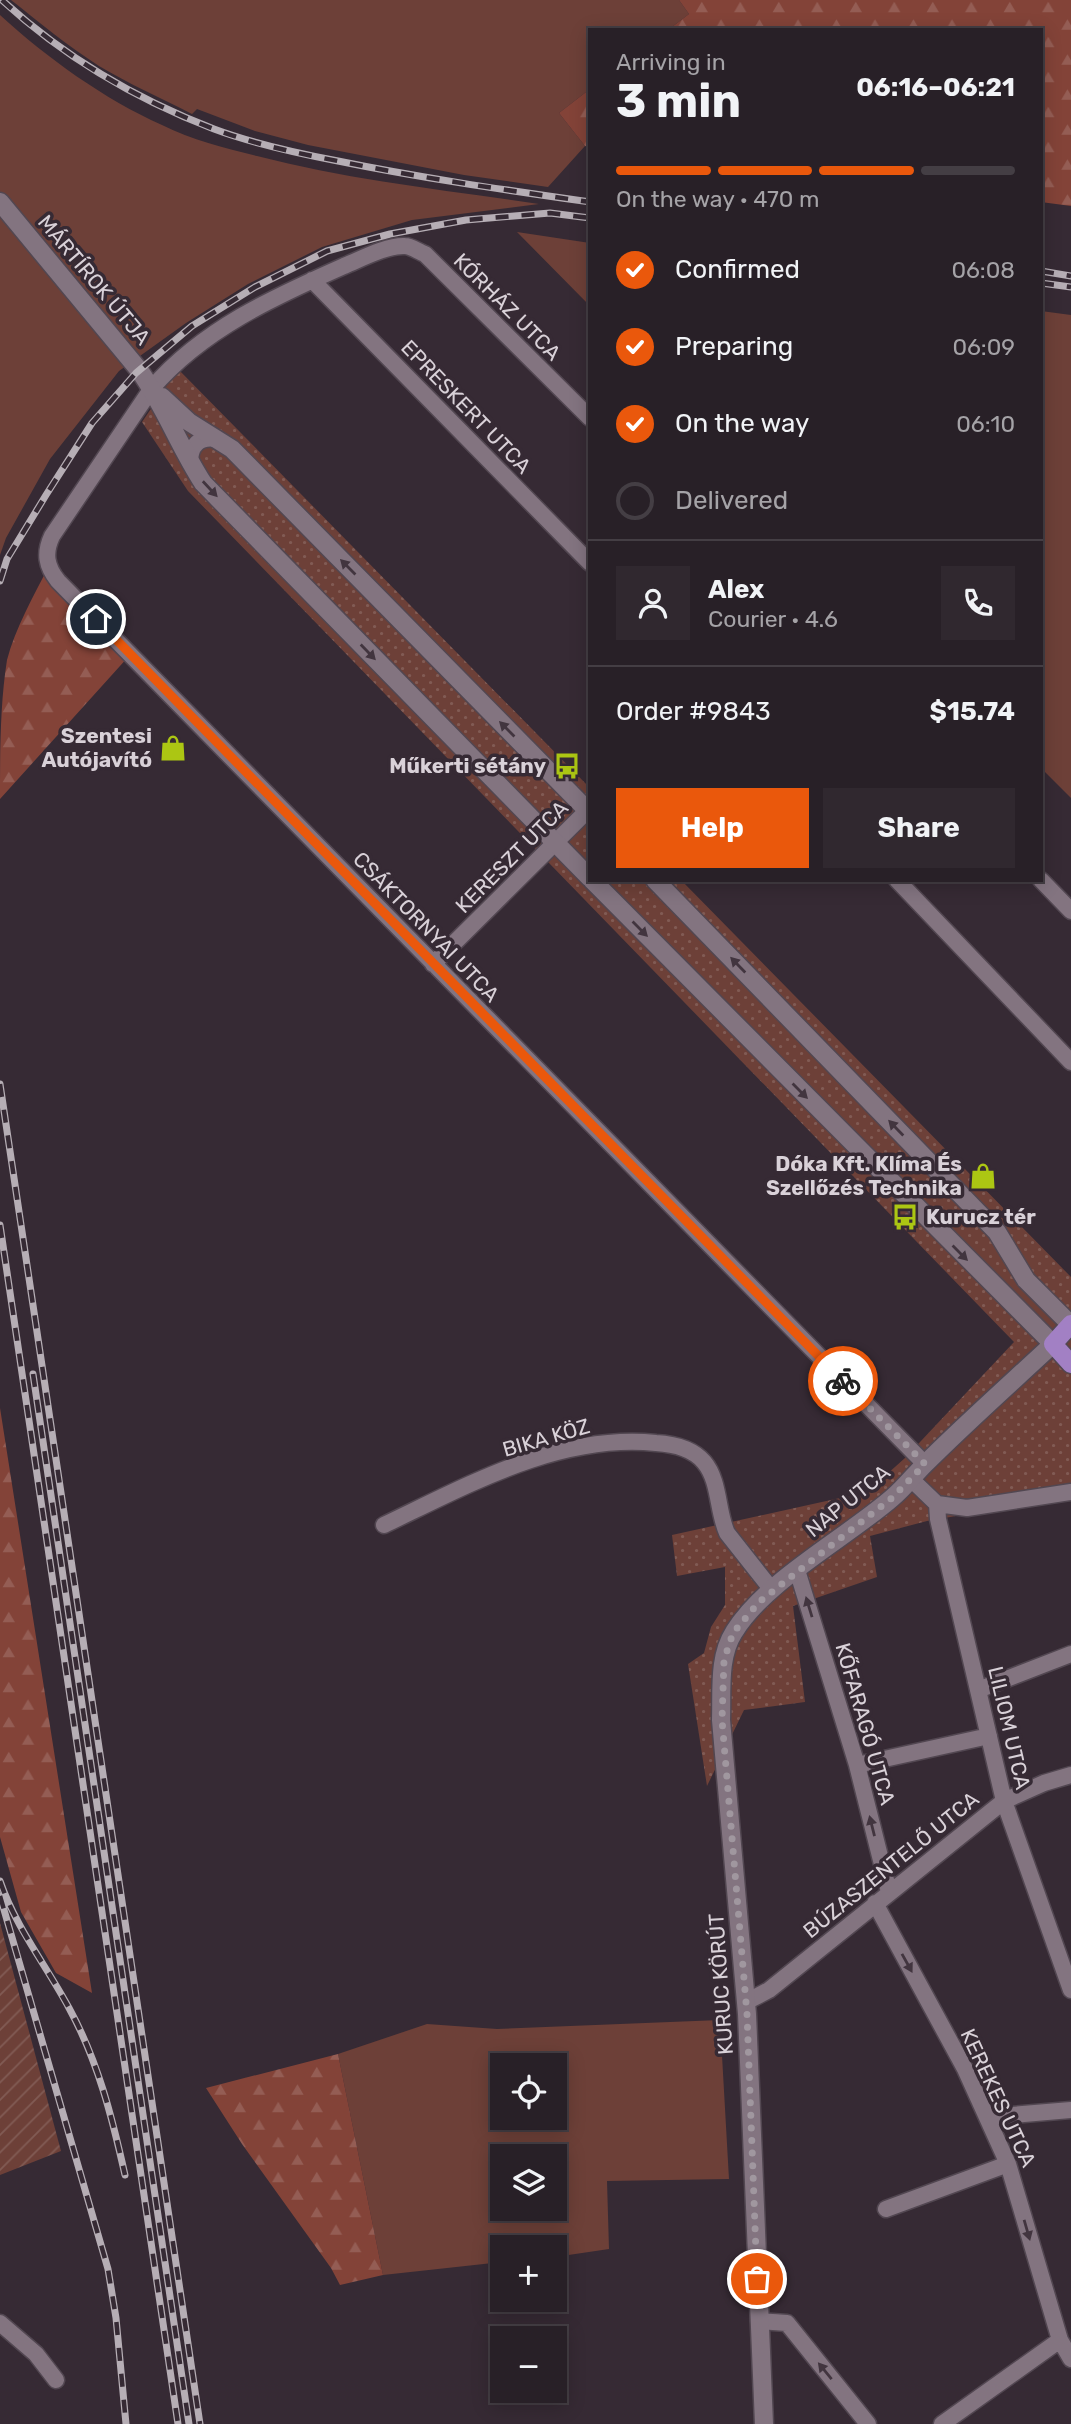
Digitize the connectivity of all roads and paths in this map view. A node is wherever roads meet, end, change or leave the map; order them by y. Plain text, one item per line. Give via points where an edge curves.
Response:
1 (0, 202) edge
2 (312, 280) junction
3 (152, 388) junction
4 (588, 416) edge
5 (216, 439) junction
6 (190, 462) junction
7 (588, 561) edge
8 (588, 809) edge
9 (588, 811) edge
10 (555, 843) junction
11 (588, 876) edge
12 (594, 882) edge
13 (657, 882) edge
14 (899, 882) edge
15 (1043, 882) edge
16 (1071, 911) edge
17 (433, 964) junction
18 (1071, 1062) edge
19 (1071, 1325) edge
20 (1053, 1344) junction
21 (1071, 1364) edge
22 (925, 1464) junction
23 (911, 1479) junction
24 (1071, 1492) edge
25 (937, 1504) junction
26 (384, 1525) dead end
27 (797, 1570) junction
28 (772, 1590) junction
29 (1071, 1654) edge
30 (978, 1690) junction
31 (989, 1736) junction
32 (857, 1765) junction
33 (1071, 1775) edge
34 (1004, 1801) junction
35 (889, 1892) junction
36 (875, 1903) junction
37 (1066, 1964) edge
38 (1071, 1990) edge
39 (746, 2002) junction
40 (1071, 2110) edge
41 (988, 2118) junction
42 (1008, 2164) junction
43 (886, 2209) dead end
44 (759, 2321) junction
45 (0, 2323) edge
46 (1060, 2340) junction
47 (1071, 2360) edge
48 (56, 2380) dead end
49 (764, 2424) edge
50 (868, 2424) edge
51 (942, 2424) edge

1 - 3 street, MÁRTÍROK ÚTJA
2 - 3 street via 234,319 169,368
2 - 4 street, KÓRHÁZ UTCA via 377,252 406,246 425,254
2 - 7 street, EPRESKERT UTCA
3 - 5 street via 189,422
3 - 6 street
3 - 17 street, CSÁKTORNYAI UTCA via 52,536 48,566
5 - 6 street via 196,443
8 -> 5 street via 232,449
6 -> 10 street via 203,483
9 - 10 street, KERESZT UTCA
10 - 11 street
10 - 17 street, KERESZT UTCA
12 -> 20 street
19 -> 13 street via 1026,1280 997,1232
14 - 18 street
15 - 16 street
17 - 22 street, CSÁKTORNYAI UTCA
19 - 20 main road
20 - 21 main road
20 - 22 street
22 - 23 street, NAP UTCA
23 - 25 street
23 - 27 street, NAP UTCA
24 - 25 street via 967,1508
25 - 30 street, LILIOM UTCA
26 - 28 street, BIKA KÖZ via 501,1472 566,1450 609,1443 662,1443 681,1447 704,1462 727,1533
27 - 28 street, KURUC KÖRÚT
32 -> 27 street, KŐFARAGÓ UTCA
28 - 39 street, KURUC KÖRÚT via 733,1633 722,1674 726,1783
29 - 30 street
30 - 31 street, LILIOM UTCA
31 - 32 street
31 - 34 street, LILIOM UTCA
35 -> 32 street, KŐFARAGÓ UTCA
33 - 34 street, BÚZASZENTELŐ UTCA
34 - 35 street, BÚZASZENTELŐ UTCA
34 - 37 street, LILIOM UTCA
35 - 36 street, BÚZASZENTELŐ UTCA
36 - 39 street, BÚZASZENTELŐ UTCA via 769,1990
36 -> 41 street, KEREKES UTCA
37 - 38 street, LILIOM UTCA
39 - 44 street, KURUC KÖRÚT
40 - 41 street
41 - 42 street, KEREKES UTCA
42 - 43 street
42 -> 46 street, KEREKES UTCA
44 - 49 street, KURUC KÖRÚT
50 -> 44 street via 787,2323
45 - 48 street via 36,2354
46 - 47 street, KEREKES UTCA
46 - 51 street

